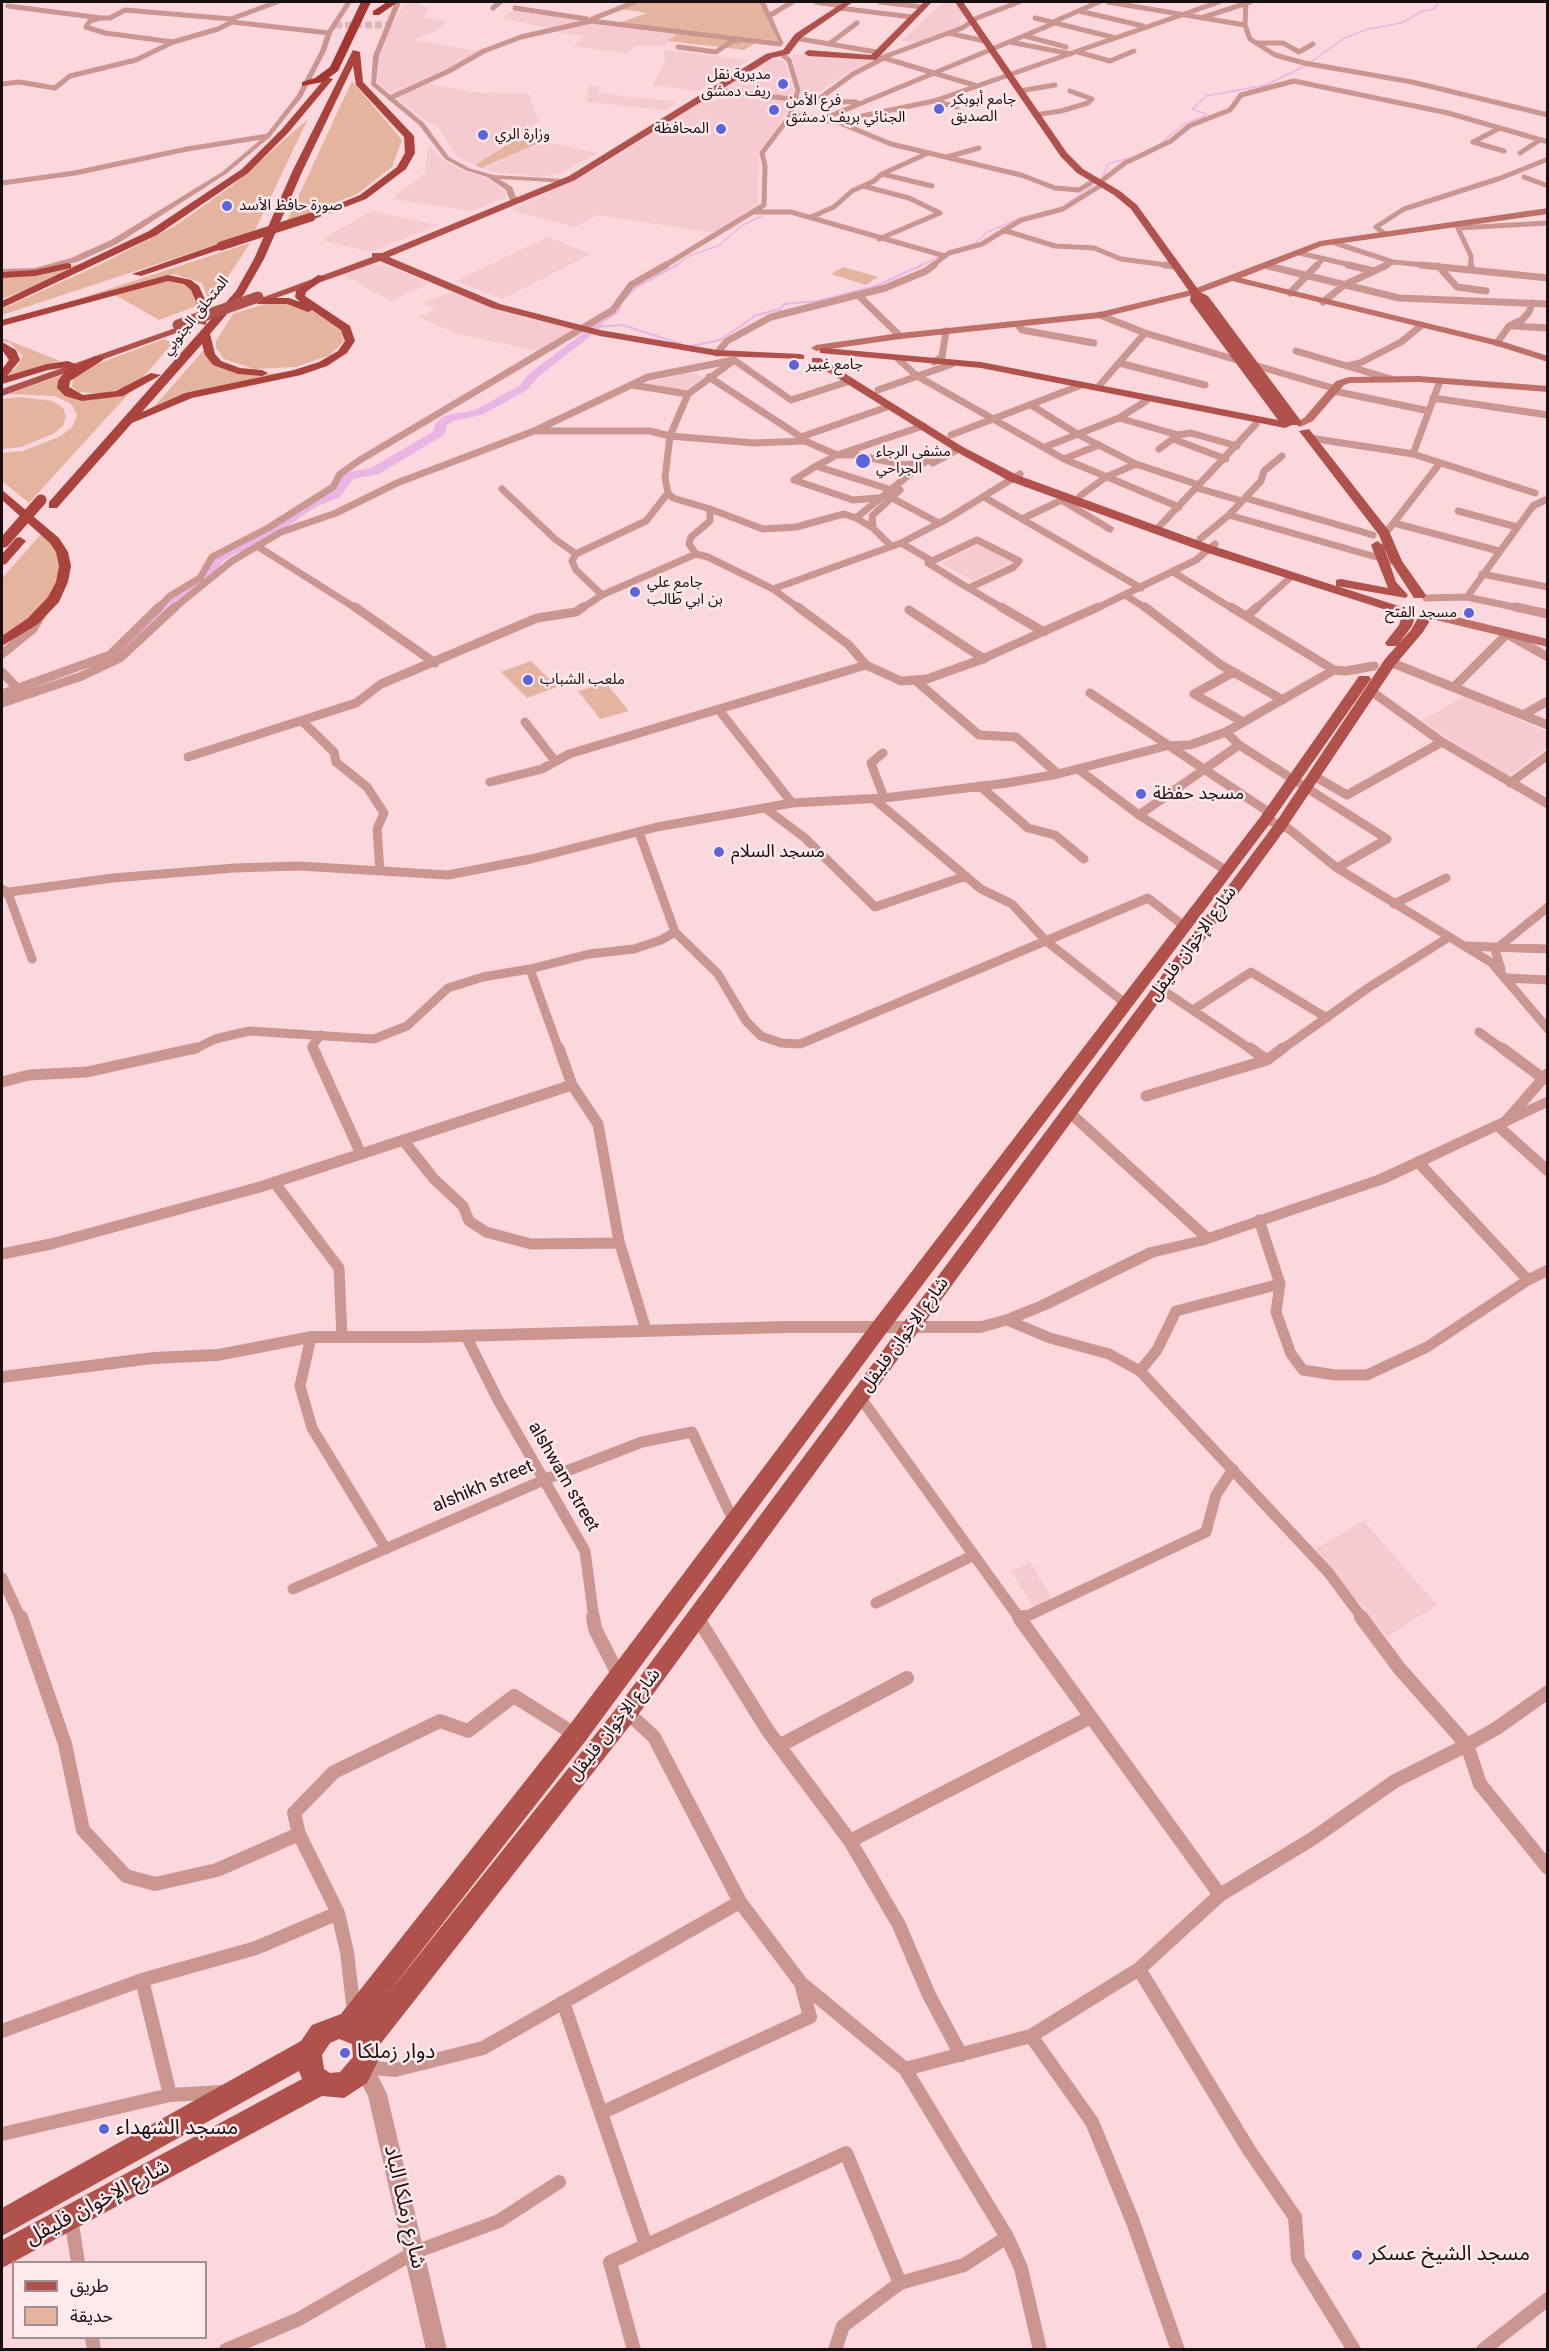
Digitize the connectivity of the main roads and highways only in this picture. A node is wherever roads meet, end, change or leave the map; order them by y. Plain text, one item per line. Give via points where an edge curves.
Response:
1 (366, 2) edge
2 (382, 2) edge
3 (393, 2) edge
4 (959, 2) edge
5 (966, 2) edge
6 (843, 4) edge
7 (926, 4) edge
8 (376, 13) junction
9 (974, 20) junction
10 (371, 23) dead end
11 (779, 49) junction
12 (993, 49) junction
13 (332, 74) junction
14 (306, 84) road end
15 (212, 180) road end
16 (560, 180) junction
17 (213, 192) junction
18 (1548, 211) edge
19 (115, 252) junction
20 (381, 255) junction
21 (2, 273) edge
22 (322, 277) junction
23 (1235, 279) junction
24 (298, 284) junction
25 (1195, 293) junction
26 (258, 299) junction
27 (2, 305) edge
28 (2, 321) edge
29 (181, 326) junction
30 (204, 328) junction
31 (2, 345) edge
32 (718, 352) junction
33 (800, 354) junction
34 (821, 354) junction
35 (99, 358) joint
36 (1548, 359) edge
37 (935, 361) junction
38 (70, 369) junction
39 (296, 371) junction
40 (2, 375) edge
41 (154, 375) junction
42 (2, 381) edge
43 (2, 387) edge
44 (1090, 387) junction
45 (1548, 389) edge
46 (2, 393) edge
47 (124, 425) junction
48 (1295, 428) junction
49 (1016, 476) junction
50 (2, 494) edge
51 (47, 502) junction
52 (1159, 527) junction
53 (3, 543) edge
54 (1205, 543) junction
55 (2, 561) edge
56 (1389, 561) junction
57 (1364, 586) junction
58 (1401, 595) junction
59 (1417, 606) junction
60 (2, 642) edge
61 (1548, 643) edge
62 (1382, 664) junction
63 (1304, 781) junction
64 (1272, 819) junction
65 (357, 2039) junction
66 (310, 2050) junction
67 (321, 2083) junction
68 (2, 2223) edge
69 (2, 2255) edge

1 - 13 highway
2 - 8 highway
3 - 8 highway
4 - 9 main road
5 - 9 main road
6 - 11 main road
6 - 11 main road
7 - 11 main road via 874,55
8 - 10 highway
9 - 12 main road
9 - 12 main road via 991,40
11 - 16 main road
11 - 16 main road
12 - 25 main road via 1035,115 1074,166 1134,207
13 - 14 highway
13 - 17 highway via 294,122 245,171
13 - 30 highway, المتحلق الجنوبي via 254,242
15 - 17 highway
16 - 20 main road
17 - 19 highway via 153,233
18 - 23 main road via 1332,242
19 - 21 highway via 45,272
19 - 27 highway
20 - 22 main road
20 - 24 main road
20 - 32 main road via 470,295 531,315
22 - 24 main road
22 - 39 highway via 301,291 300,297 340,322 350,333 350,341 336,357
23 - 25 main road
23 - 36 main road
24 - 26 main road
25 - 34 main road via 1101,315 900,336
25 - 48 main road via 1204,298
26 - 29 main road
26 - 39 highway via 297,303 342,332 341,345 331,356
28 - 30 highway via 168,278 195,288 204,306
28 - 30 highway, المتحلق الجنوبي, bridge via 221,246 310,217 363,197 387,181 410,153 410,136 359,83 359,47 297,172 259,259 240,292
29 - 35 main road
29 - 38 main road
30 - 39 highway via 210,355 223,366 259,374
30 - 41 highway, المتحلق الجنوبي
30 - 47 highway, المتحلق الجنوبي
31 - 40 highway via 15,360
32 - 33 main road
32 - 33 main road via 735,357
33 - 34 main road
34 - 37 main road
34 - 37 main road
34 - 49 main road
34 - 49 main road via 850,381 959,449
35 - 38 highway
37 - 44 main road
37 - 44 main road via 1002,368
38 - 41 highway via 63,384 65,391 90,398 127,391
38 - 42 highway via 47,367
38 - 43 main road
38 - 46 main road
39 - 47 highway via 189,395
41 - 51 highway, المتحلق الجنوبي
44 - 48 main road
44 - 48 main road via 1256,424
45 - 48 main road via 1440,381 1349,380 1340,383 1309,419
47 - 51 highway, المتحلق الجنوبي
48 - 56 main road via 1379,535
49 - 52 main road
49 - 52 main road via 1064,499
50 - 60 highway via 51,536 62,552 65,566 54,599 43,612
51 - 53 highway, المتحلق الجنوبي, bridge
51 - 55 highway, المتحلق الجنوبي
52 - 54 main road
54 - 57 main road via 1326,580
54 - 59 main road via 1291,577
56 - 57 main road
56 - 58 main road via 1390,583
56 - 59 main road
57 - 58 main road
58 - 59 main road
59 - 61 main road
59 - 62 main road, شارع الإخوان فليفل via 1416,632
62 - 63 main road, شارع الإخوان فليفل
62 - 63 main road, شارع الإخوان فليفل via 1371,691
63 - 64 main road, شارع الإخوان فليفل
64 - 65 main road, شارع الإخوان فليفل via 1184,926 880,1327 619,1676
64 - 65 main road, شارع الإخوان فليفل via 1161,989 627,1712
65 - 66 main road via 329,2029
65 - 67 main road via 344,2085
66 - 67 main road via 310,2069
66 - 68 main road, شارع الإخوان فليفل
67 - 69 main road, شارع الإخوان فليفل

